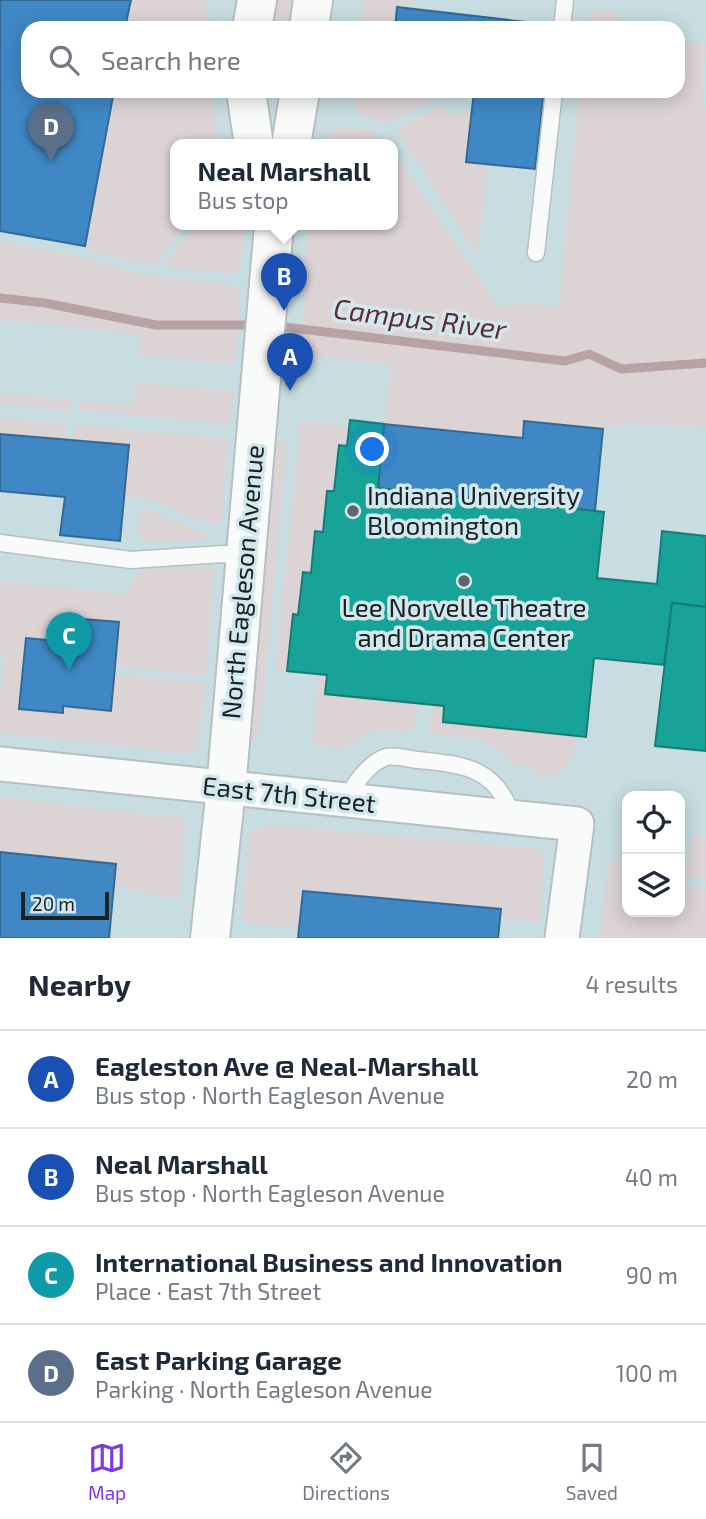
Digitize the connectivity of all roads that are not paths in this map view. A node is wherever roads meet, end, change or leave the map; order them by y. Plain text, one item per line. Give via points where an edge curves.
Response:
1 (257, 0) edge
2 (313, 0) edge
3 (565, 0) edge
4 (253, 21) edge
5 (310, 21) edge
6 (563, 21) edge
7 (247, 98) edge
8 (299, 98) edge
9 (553, 98) edge
10 (253, 139) edge
11 (291, 139) edge
12 (274, 230) edge
13 (536, 253) dead end
14 (0, 543) edge
15 (245, 555) junction
16 (0, 764) edge
17 (226, 789) junction
18 (345, 801) junction
19 (513, 818) junction
20 (209, 938) edge
21 (562, 938) edge

1 - 4 street
2 - 5 street
3 - 6 lane
7 - 10 street
8 - 11 street
9 - 13 lane
12 - 15 street, North Eagleson Avenue
14 - 15 lane via 131,560
15 - 17 street, North Eagleson Avenue
16 - 17 street, East 7th Street
17 - 18 street, East 7th Street
17 - 20 street, North Eagleson Avenue
18 - 19 street, East 7th Street
18 - 19 lane via 369,769 387,757 468,766 507,799
19 - 21 street, East 7th Street via 577,824

